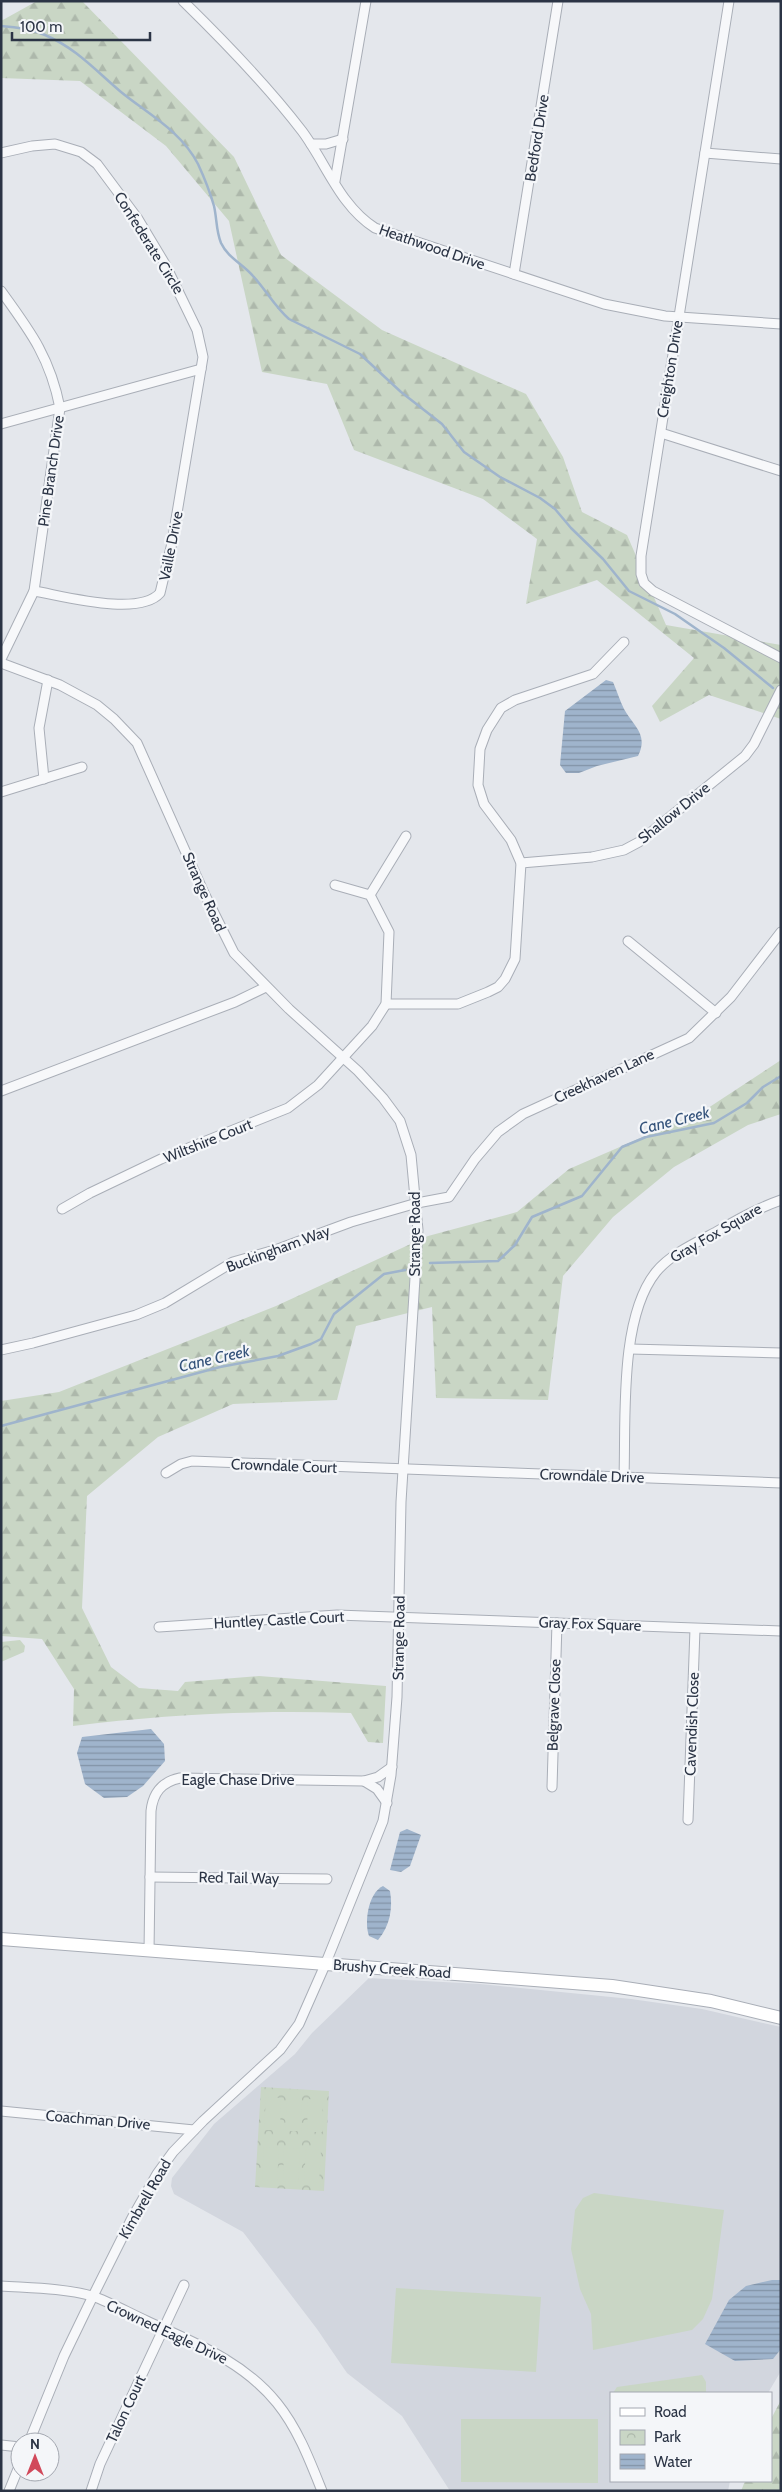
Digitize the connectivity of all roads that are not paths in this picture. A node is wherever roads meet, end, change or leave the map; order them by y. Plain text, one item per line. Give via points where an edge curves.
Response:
1 (183, 1) edge
2 (366, 1) edge
3 (558, 1) edge
4 (729, 1) edge
5 (343, 139) junction
6 (312, 144) junction
7 (1, 153) edge
8 (704, 153) junction
9 (781, 159) edge
10 (335, 181) junction
11 (514, 274) junction
12 (1, 290) edge
13 (679, 317) junction
14 (781, 324) edge
15 (201, 369) junction
16 (60, 408) junction
17 (1, 424) edge
18 (660, 433) junction
19 (781, 471) edge
20 (34, 591) junction
21 (624, 642) dead end
22 (781, 658) edge
23 (1, 659) edge
24 (1, 663) edge
25 (48, 680) junction
26 (781, 690) edge
27 (82, 767) dead end
28 (44, 779) junction
29 (1, 792) edge
30 (406, 836) dead end
31 (521, 863) junction
32 (335, 884) dead end
33 (370, 895) junction
34 (781, 932) edge
35 (628, 941) dead end
36 (266, 987) junction
37 (386, 1004) junction
38 (716, 1013) junction
39 (342, 1057) junction
40 (1, 1091) edge
41 (781, 1200) edge
42 (417, 1203) junction
43 (62, 1209) dead end
44 (630, 1349) junction
45 (1, 1350) edge
46 (781, 1353) edge
47 (404, 1470) junction
48 (166, 1473) dead end
49 (624, 1477) junction
50 (781, 1483) edge
51 (399, 1617) junction
52 (557, 1623) junction
53 (159, 1627) dead end
54 (695, 1629) junction
55 (781, 1631) edge
56 (392, 1767) junction
57 (364, 1781) junction
58 (552, 1787) dead end
59 (387, 1803) junction
60 (688, 1820) dead end
61 (150, 1877) junction
62 (327, 1879) dead end
63 (1, 1939) edge
64 (149, 1951) junction
65 (326, 1965) junction
66 (781, 2018) edge
67 (1, 2111) edge
68 (194, 2130) junction
69 (184, 2285) dead end
70 (1, 2286) edge
71 (93, 2296) junction
72 (164, 2329) junction
73 (33, 2432) edge
74 (91, 2491) edge
75 (322, 2491) edge

1 - 6 street, Heathwood Drive via 256,75
2 - 5 street
3 - 11 street, Bedford Drive
4 - 8 street, Creighton Drive
5 - 6 street
5 - 10 street
6 - 10 street, Heathwood Drive
7 - 15 street, Confederate Circle via 56,144 81,152 103,171 138,219 180,291 200,340
8 - 9 street
8 - 13 street, Creighton Drive
10 - 11 street, Heathwood Drive via 354,211 374,228
11 - 13 street, Heathwood Drive via 604,304
12 - 16 street, Pine Branch Drive via 44,354
13 - 14 street, Heathwood Drive
13 - 18 street, Creighton Drive
15 - 16 street
15 - 20 street, Vaille Drive via 172,543 160,593 145,603 123,605
16 - 17 street
16 - 20 street, Pine Branch Drive
18 - 19 street
18 - 22 street, Creighton Drive via 641,556 644,583 665,599
20 - 23 street, Pine Branch Drive
21 - 31 street via 593,674 515,700 501,708 487,730 480,749 478,784 484,804 511,840
24 - 25 street, Strange Road
25 - 28 street via 39,728
25 - 36 street, Strange Road via 97,705 138,743 225,939 240,961
26 - 31 street, Shallow Drive via 745,756 639,842 609,855
27 - 28 street
28 - 29 street
30 - 33 street
31 - 37 street via 515,958 498,987 458,1004
32 - 33 street
33 - 37 street via 388,932
34 - 38 street, Creekhaven Lane
35 - 38 street
36 - 39 street, Strange Road
36 - 40 street via 235,1002
37 - 39 street, Wiltshire Court via 372,1026
38 - 42 street, Creekhaven Lane via 689,1038 523,1114 498,1132 449,1197
39 - 42 street, Strange Road via 384,1098 400,1121 411,1155
39 - 43 street, Wiltshire Court via 312,1091 288,1108 161,1159
41 - 44 street, Gray Fox Square via 691,1245 665,1263 640,1299
42 - 45 street, Buckingham Way via 233,1262 166,1303 136,1315
42 - 47 street, Strange Road via 417,1257
44 - 46 street
44 - 49 street, Gray Fox Square
47 - 48 street, Crowndale Court via 192,1461
47 - 49 street, Crowndale Drive
47 - 51 street, Strange Road
49 - 50 street, Crowndale Drive
51 - 52 street, Gray Fox Square
51 - 53 street, Huntley Castle Court via 337,1615
51 - 56 street, Strange Road
52 - 54 street, Gray Fox Square
52 - 58 street, Belgrave Close
54 - 55 street, Gray Fox Square
54 - 60 street, Cavendish Close
56 - 57 street, Eagle Chase Drive via 378,1777
56 - 59 street, Strange Road
57 - 59 street via 377,1789
57 - 61 street, Eagle Chase Drive via 171,1780 160,1787 152,1800
59 - 65 street, Strange Road via 376,1841
61 - 62 street, Red Tail Way
61 - 64 street, Eagle Chase Drive
63 - 64 street, Brushy Creek Road
64 - 65 street, Brushy Creek Road
65 - 66 street, Brushy Creek Road via 621,1987 711,2001
65 - 68 street, Kimbrell Road via 293,2034
67 - 68 street, Coachman Drive
68 - 71 street, Kimbrell Road via 157,2174
69 - 72 street, Talon Court
70 - 71 street, Crowned Eagle Drive
71 - 72 street, Crowned Eagle Drive
71 - 73 street, Kimbrell Road
72 - 74 street, Talon Court via 100,2464
72 - 75 street, Crowned Eagle Drive via 220,2355 266,2390 300,2439

